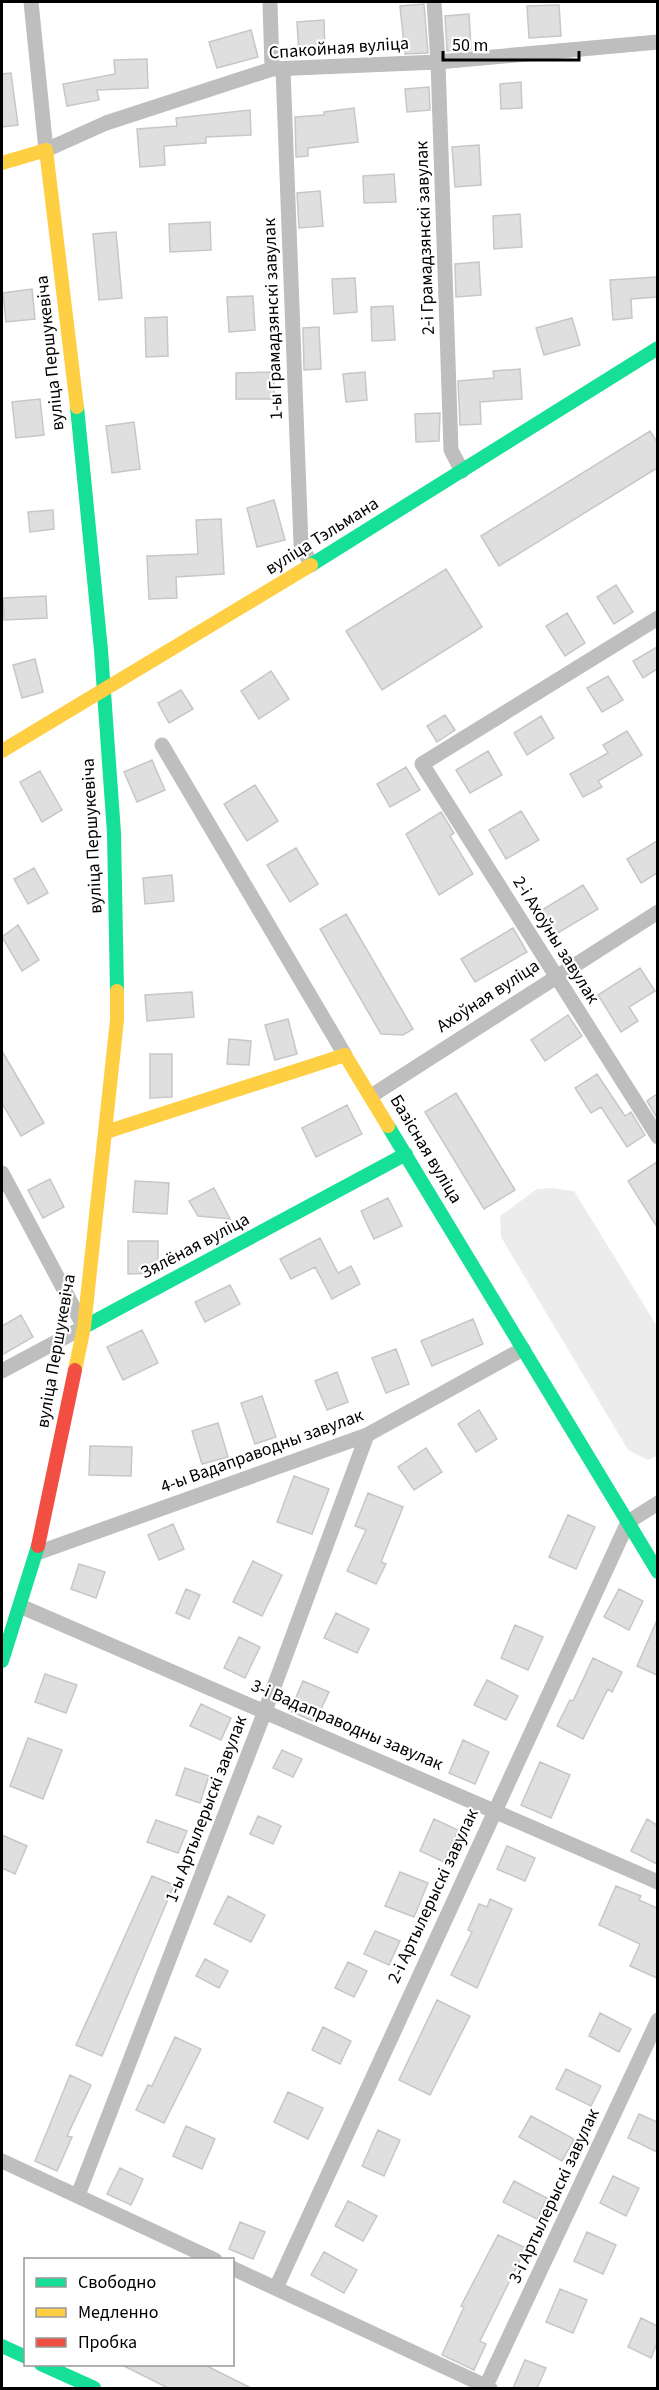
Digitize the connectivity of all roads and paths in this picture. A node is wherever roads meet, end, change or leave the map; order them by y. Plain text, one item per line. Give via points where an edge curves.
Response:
1 (31, 2) edge
2 (270, 2) edge
3 (434, 2) edge
4 (657, 42) edge
5 (438, 62) junction
6 (278, 69) junction
7 (46, 150) junction
8 (2, 162) edge
9 (657, 348) edge
10 (462, 471) junction
11 (311, 565) junction
12 (657, 618) edge
13 (103, 691) junction
14 (162, 745) dead end
15 (2, 751) edge
16 (657, 912) edge
17 (555, 975) junction
18 (345, 1055) junction
19 (371, 1096) junction
20 (105, 1132) junction
21 (657, 1137) edge
22 (406, 1154) junction
23 (2, 1173) edge
24 (84, 1327) junction
25 (523, 1349) junction
26 (2, 1371) edge
27 (367, 1435) junction
28 (657, 1503) edge
29 (628, 1522) junction
30 (37, 1553) junction
31 (657, 1572) edge
32 (20, 1606) junction
33 (2, 1661) edge
34 (265, 1711) junction
35 (493, 1810) junction
36 (657, 1882) edge
37 (657, 2020) edge
38 (2, 2161) edge
39 (78, 2195) junction
40 (213, 2258) edge
41 (234, 2269) edge
42 (276, 2288) junction
43 (2, 2346) edge
44 (24, 2356) edge
45 (45, 2366) edge
46 (94, 2388) edge
47 (487, 2388) edge

1 - 7 street, вуліца Першукевіча
2 - 6 street, 1-ы Грамадзянскі завулак
3 - 5 street, 2-і Грамадзянскі завулак
4 - 5 street, Спакойная вуліца
5 - 6 street, Спакойная вуліца
5 - 10 street, 2-і Грамадзянскі завулак via 451,450
6 - 7 street, Спакойная вуліца via 106,123
6 - 11 street, 1-ы Грамадзянскі завулак via 301,544
7 - 8 main road, Спакойная вуліца
7 - 13 main road, вуліца Першукевіча via 73,369
9 - 10 main road, вуліца Тэльмана
10 - 11 main road, вуліца Тэльмана
11 - 13 main road, вуліца Тэльмана
12 - 17 street, 2-і Ахоўны завулак via 422,764
13 - 15 main road, вуліца Тэльмана
13 - 20 main road, вуліца Першукевіча via 114,833 117,1020
14 - 18 street, Базісная вуліца
16 - 17 street, Ахоўная вуліца
17 - 19 street, Ахоўная вуліца
17 - 21 street, 2-і Ахоўны завулак
18 - 19 main road, Базісная вуліца
18 - 20 main road
19 - 22 main road, Базісная вуліца
20 - 24 main road, вуліца Першукевіча
22 - 24 main road, Зялёная вуліца
22 - 25 main road, Базісная вуліца
23 - 24 street
24 - 26 street, Зялёная вуліца
24 - 30 main road, вуліца Першукевіча
25 - 27 street, 4-ы Вадаправодны завулак
25 - 29 main road, Базісная вуліца
27 - 30 street, 4-ы Вадаправодны завулак
27 - 34 street, 1-ы Артылерыскі завулак
28 - 29 street
29 - 31 main road, Базісная вуліца
29 - 35 street, 2-і Артылерыскі завулак
30 - 32 main road, вуліца Першукевіча
32 - 33 main road, вуліца Першукевіча
32 - 34 street, 3-і Вадаправодны завулак
34 - 35 street, 3-і Вадаправодны завулак
34 - 39 street, 1-ы Артылерыскі завулак
35 - 36 street, 3-і Вадаправодны завулак
35 - 42 street, 2-і Артылерыскі завулак
37 - 47 street, 3-і Артылерыскі завулак
38 - 39 street
39 - 40 street
41 - 42 street
42 - 47 street
43 - 44 main road
45 - 46 main road

